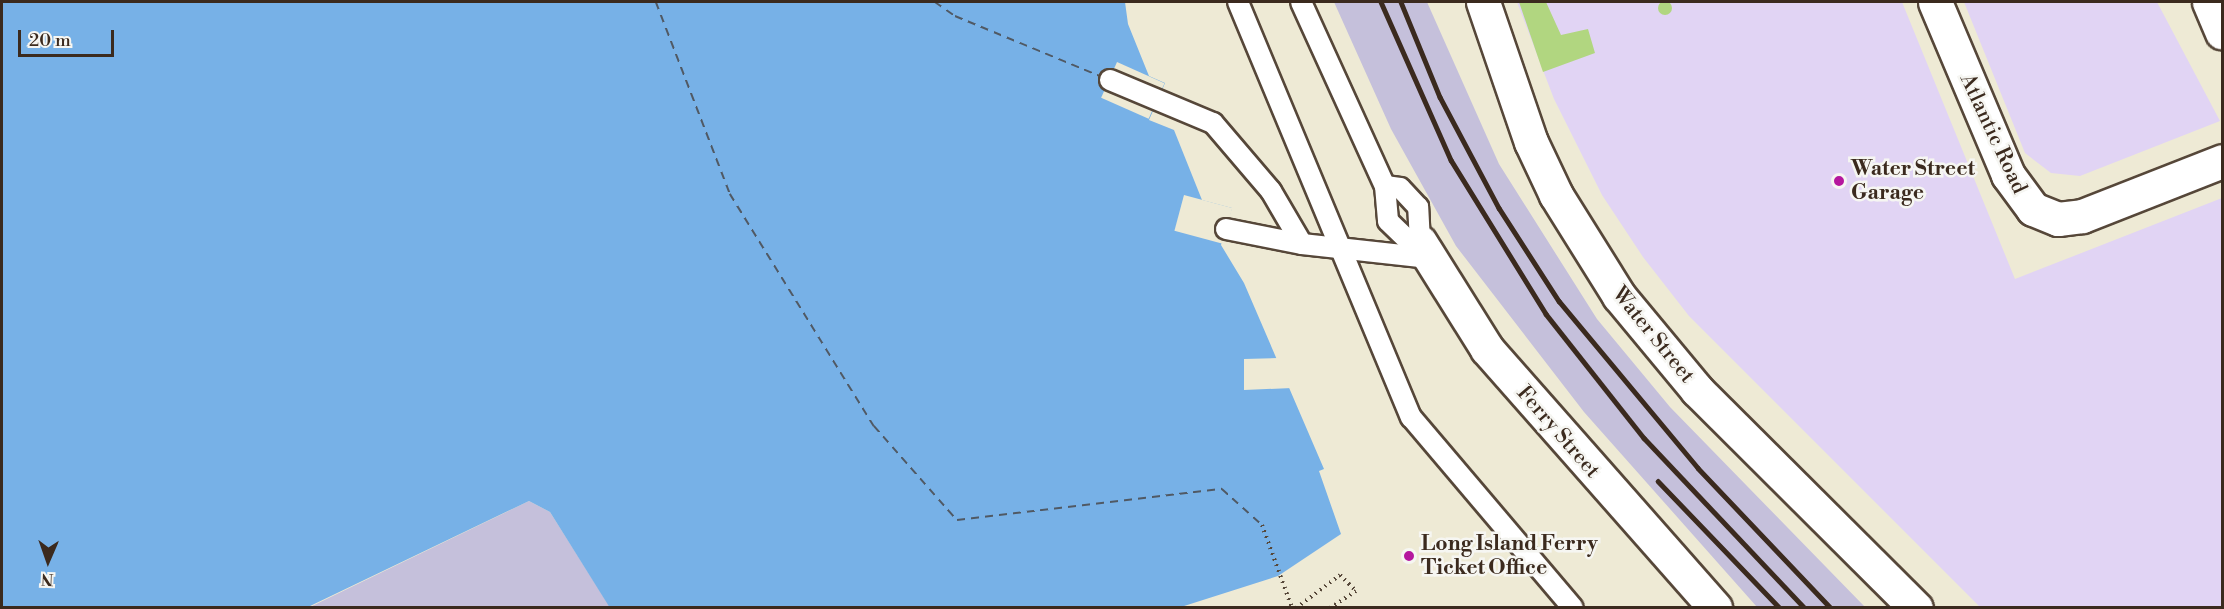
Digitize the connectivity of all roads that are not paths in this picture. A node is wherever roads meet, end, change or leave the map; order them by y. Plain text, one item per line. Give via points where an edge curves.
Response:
1 (1238, 2) edge
2 (1301, 2) edge
3 (1483, 2) edge
4 (1935, 2) edge
5 (2209, 2) edge
6 (2223, 32) edge
7 (1110, 80) dead end
8 (2223, 161) edge
9 (1385, 186) junction
10 (1226, 229) dead end
11 (1302, 244) junction
12 (1340, 248) junction
13 (1425, 250) junction
14 (1705, 605) edge
15 (1573, 608) edge
16 (1916, 608) edge

1 - 12 lane
2 - 9 lane
3 - 16 street, Water Street via 1530,142 1562,206 1619,296 1697,390
4 - 8 street, Atlantic Road via 2008,175 2037,211 2058,219 2082,216
5 - 6 street
7 - 11 lane via 1213,123 1271,191
9 - 13 lane via 1388,221
9 - 13 lane via 1400,188 1419,207
10 - 11 lane
11 - 12 lane
12 - 13 lane
12 - 15 lane via 1413,420
13 - 14 street, Ferry Street via 1487,349

